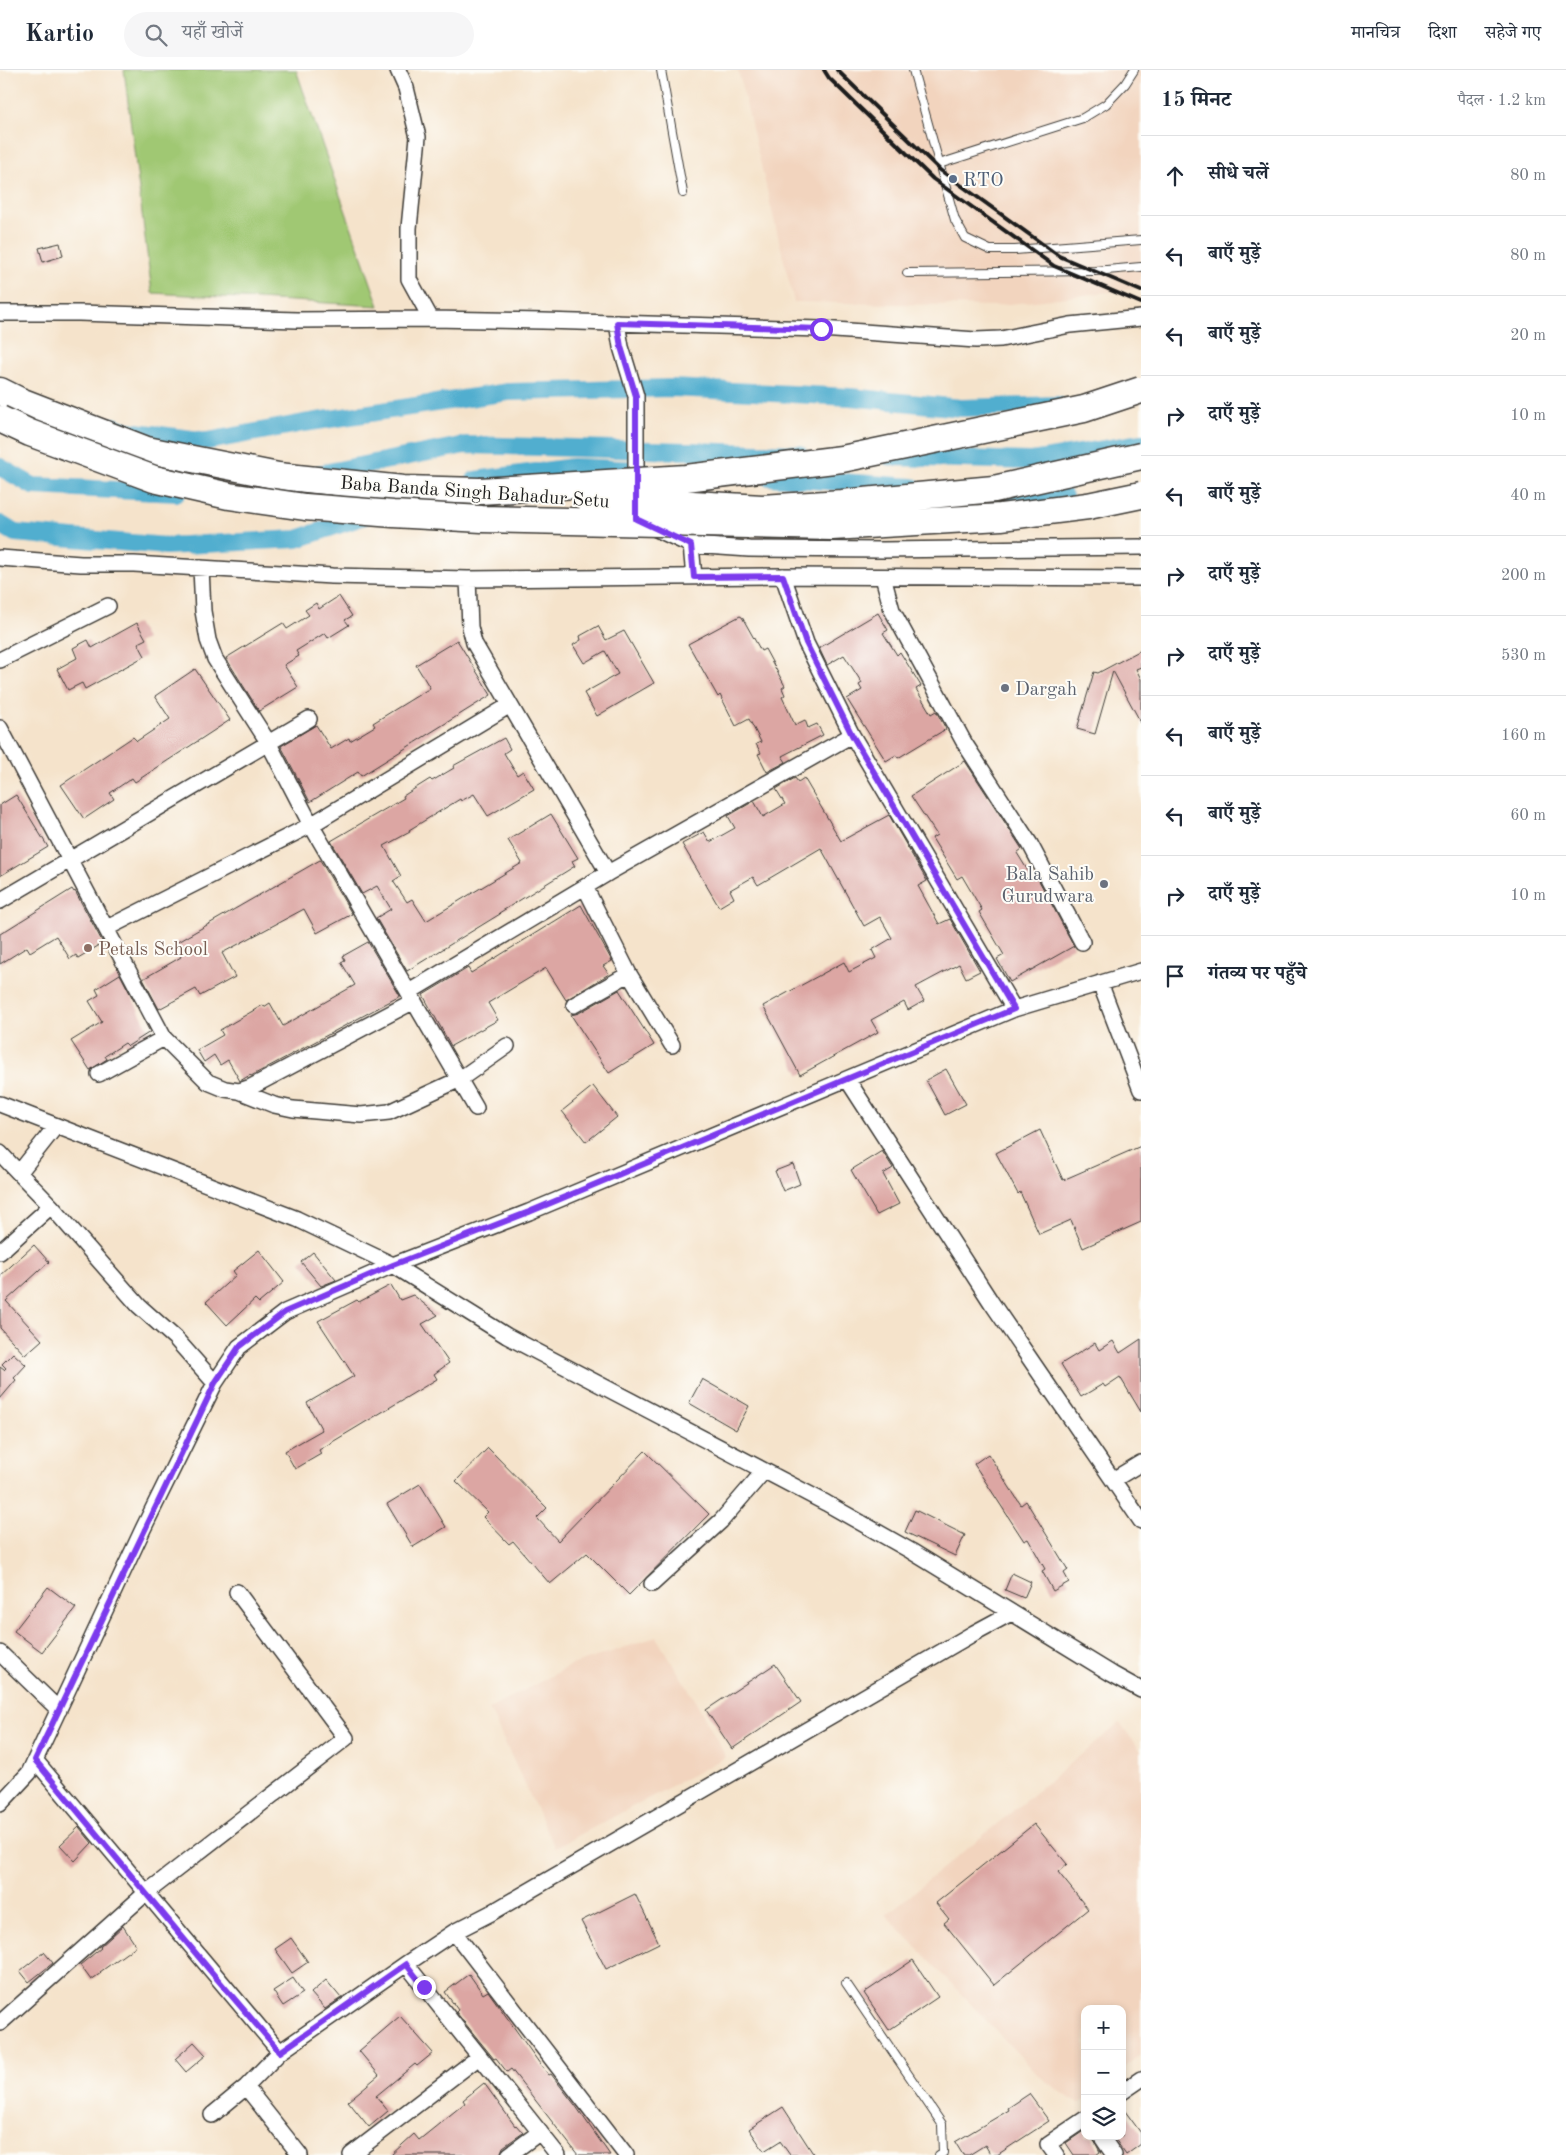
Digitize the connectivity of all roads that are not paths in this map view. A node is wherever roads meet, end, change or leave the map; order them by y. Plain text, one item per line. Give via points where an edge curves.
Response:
1 (398, 70) edge
2 (660, 70) edge
3 (913, 70) edge
4 (1134, 70) edge
5 (939, 164) junction
6 (683, 193) dead end
7 (1141, 240) edge
8 (1141, 267) edge
9 (907, 273) dead end
10 (0, 313) edge
11 (1141, 318) edge
12 (432, 319) junction
13 (617, 323) junction
14 (0, 390) edge
15 (1141, 390) edge
16 (0, 419) edge
17 (1141, 456) edge
18 (480, 492) junction
19 (1141, 495) edge
20 (1141, 503) edge
21 (1088, 506) junction
22 (691, 545) junction
23 (1141, 547) edge
24 (0, 558) edge
25 (201, 568) junction
26 (783, 576) junction
27 (694, 577) junction
28 (883, 577) junction
29 (1141, 578) edge
30 (468, 579) junction
31 (108, 606) dead end
32 (0, 660) edge
33 (510, 705) junction
34 (309, 719) dead end
35 (0, 728) edge
36 (852, 735) junction
37 (268, 742) junction
38 (311, 825) junction
39 (69, 861) junction
40 (608, 873) junction
41 (585, 887) junction
42 (0, 901) edge
43 (107, 928) junction
44 (1082, 942) dead end
45 (1141, 971) edge
46 (629, 974) junction
47 (1100, 983) junction
48 (412, 996) junction
49 (574, 1005) dead end
50 (1014, 1009) junction
51 (164, 1038) junction
52 (672, 1045) dead end
53 (507, 1046) dead end
54 (99, 1074) dead end
55 (460, 1079) junction
56 (847, 1079) junction
57 (1141, 1090) edge
58 (239, 1091) junction
59 (0, 1104) edge
60 (476, 1108) dead end
61 (56, 1126) junction
62 (0, 1153) edge
63 (19, 1173) junction
64 (51, 1206) junction
65 (0, 1252) edge
66 (393, 1265) junction
67 (215, 1383) junction
68 (1141, 1462) edge
69 (764, 1470) junction
70 (1112, 1480) junction
71 (1141, 1521) edge
72 (652, 1584) dead end
73 (237, 1592) dead end
74 (1011, 1613) junction
75 (0, 1653) edge
76 (1141, 1690) edge
77 (59, 1710) junction
78 (35, 1760) junction
79 (0, 1804) edge
80 (146, 1893) junction
81 (454, 1932) junction
82 (406, 1964) junction
83 (846, 1983) dead end
84 (0, 2023) edge
85 (280, 2052) junction
86 (479, 2057) junction
87 (1141, 2079) edge
88 (246, 2087) junction
89 (1126, 2089) edge
90 (212, 2115) dead end
91 (1081, 2122) edge
92 (540, 2132) junction
93 (1104, 2140) edge
94 (300, 2155) edge
95 (351, 2155) edge
96 (509, 2155) edge
97 (558, 2155) edge
98 (626, 2155) edge
99 (939, 2155) edge
100 (1056, 2155) edge
101 (1114, 2155) edge

1 - 12 street via 406,88 418,137 409,228 409,279
2 - 6 lane
3 - 5 lane
4 - 5 lane via 1106,104 1084,118
5 - 7 lane via 955,220 965,238 990,250
8 - 9 lane via 1095,271
10 - 12 street via 297,320
11 - 13 street via 1070,324 1001,339 976,340 821,329
12 - 13 street
13 - 22 street, bridge via 636,396 636,519
14 - 18 highway, Baba Banda Singh Bahadur Setu via 147,450 278,476 403,489
15 - 18 highway, bridge via 1084,409 842,459 686,478
16 - 21 highway, Baba Banda Singh Bahadur Setu, bridge via 30,434 154,480 229,496 324,509 482,519 832,527 1002,517
17 - 18 highway, Baba Banda Singh Bahadur Setu, bridge via 994,489 842,504 762,508
19 - 21 highway, Baba Banda Singh Bahadur Setu, bridge
20 - 21 highway, bridge
22 - 23 street via 874,550
22 - 27 street
24 - 25 street
25 - 30 street via 332,576
25 - 37 street via 203,611 215,659
26 - 27 street
26 - 28 street
26 - 36 street via 806,643
27 - 30 street
28 - 29 street
28 - 44 street via 892,610 965,744 1030,844
30 - 33 street via 474,643
31 - 32 street
33 - 38 street
33 - 40 street
34 - 37 street
35 - 39 street
36 - 40 street
36 - 50 street
37 - 38 street
37 - 39 street
38 - 43 street
38 - 48 street
39 - 42 street
39 - 43 street
40 - 41 street
41 - 46 street
41 - 48 street
43 - 51 street
45 - 47 street
46 - 49 street
46 - 52 street
47 - 50 street
47 - 57 street
48 - 55 street
48 - 58 street
50 - 56 street
51 - 54 street
51 - 58 street via 208,1082
53 - 55 street
55 - 58 street via 408,1105 374,1114 292,1109
55 - 60 street
56 - 66 street via 529,1212
56 - 70 street via 991,1302
59 - 61 street
61 - 63 street
61 - 66 street via 297,1219
62 - 63 street
63 - 64 street
64 - 65 street
64 - 67 street via 139,1306 175,1338
66 - 67 street via 285,1312 239,1347
66 - 69 street via 507,1336
67 - 77 street
68 - 70 street
69 - 72 street via 721,1522
69 - 74 street via 911,1551
70 - 71 street
73 - 80 street via 346,1738
74 - 76 street
74 - 81 street
75 - 77 street
77 - 78 street
78 - 79 street via 29,1773
78 - 80 street
80 - 84 street
80 - 85 street
81 - 82 street
81 - 98 street
82 - 85 street
82 - 86 street
83 - 99 lane via 942,2124 943,2152
85 - 88 street
86 - 92 street
86 - 95 street
87 - 89 street
88 - 90 street
88 - 94 street
91 - 100 street via 1048,2144
92 - 96 street
92 - 97 street
93 - 101 street

